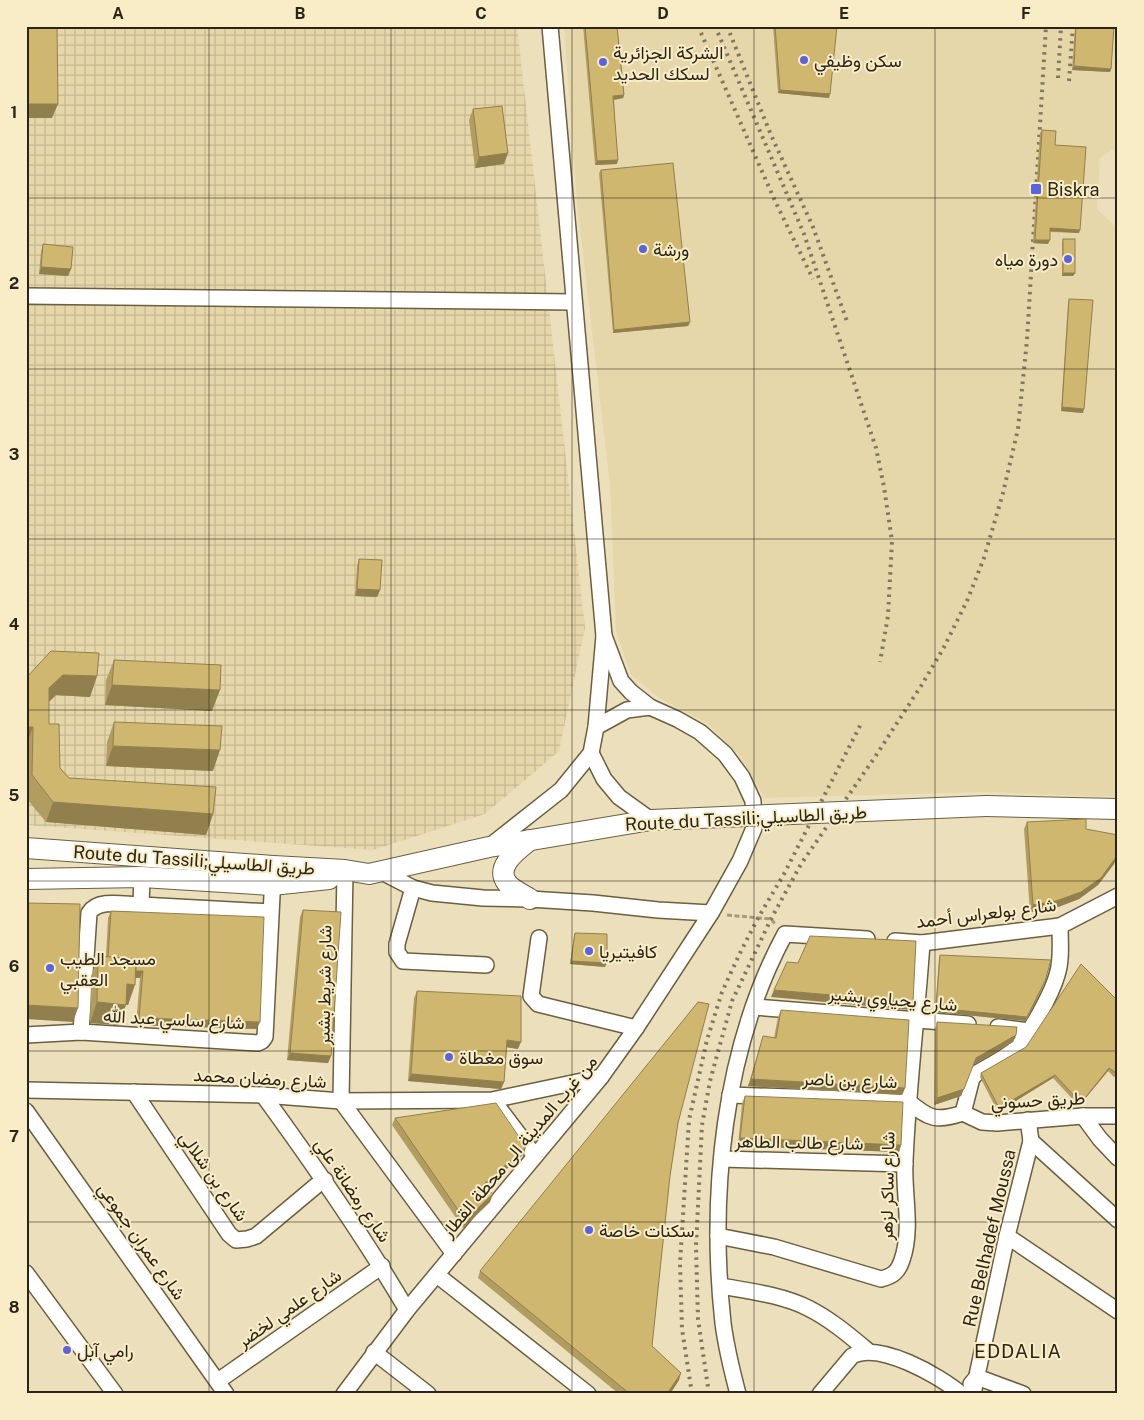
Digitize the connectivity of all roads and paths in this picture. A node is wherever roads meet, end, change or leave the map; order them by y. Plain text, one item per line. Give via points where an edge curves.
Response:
1 (550, 26) edge
2 (26, 296) edge
3 (574, 302) junction
4 (604, 636) junction
5 (650, 707) junction
6 (596, 727) junction
7 (591, 753) junction
8 (1118, 809) edge
9 (651, 820) junction
10 (531, 840) junction
11 (489, 847) junction
12 (26, 848) edge
13 (382, 872) junction
14 (350, 874) junction
15 (273, 876) junction
16 (142, 877) junction
17 (26, 878) edge
18 (413, 888) junction
19 (1118, 896) edge
20 (530, 899) junction
21 (141, 905) junction
22 (270, 912) junction
23 (711, 914) junction
24 (1060, 926) junction
25 (785, 934) junction
26 (539, 938) dead end
27 (922, 943) junction
28 (486, 965) dead end
29 (754, 1007) junction
30 (917, 1019) junction
31 (636, 1028) junction
32 (1029, 1030) junction
33 (81, 1032) junction
34 (26, 1035) edge
35 (601, 1077) junction
36 (26, 1090) edge
37 (134, 1092) junction
38 (730, 1095) junction
39 (263, 1096) junction
40 (492, 1100) junction
41 (341, 1101) junction
42 (908, 1101) junction
43 (26, 1111) edge
44 (963, 1113) junction
45 (1116, 1114) edge
46 (1083, 1116) junction
47 (1028, 1120) junction
48 (1031, 1141) junction
49 (535, 1156) junction
50 (1118, 1158) edge
51 (722, 1159) junction
52 (905, 1164) junction
53 (325, 1180) junction
54 (1118, 1220) edge
55 (718, 1236) junction
56 (1007, 1236) junction
57 (454, 1254) junction
58 (382, 1266) junction
59 (26, 1273) edge
60 (437, 1275) junction
61 (721, 1286) junction
62 (407, 1310) junction
63 (1118, 1311) edge
64 (868, 1351) junction
65 (374, 1352) junction
66 (977, 1377) junction
67 (222, 1387) edge
68 (115, 1394) edge
69 (344, 1394) edge
70 (428, 1394) edge
71 (588, 1394) edge
72 (738, 1394) edge
73 (820, 1394) edge
74 (963, 1394) edge
75 (973, 1394) edge
76 (1023, 1394) edge

1 - 3 street
2 - 3 street
3 - 4 street
4 - 5 street, من غرب المدينة الى محطة القطار via 621,681
4 - 6 street
5 - 6 street via 627,710
5 - 23 street, من غرب المدينة الى محطة القطار via 700,732 742,777 753,801 754,828
6 - 7 street
7 - 9 street via 604,779 619,797
7 - 11 street via 561,790
8 - 9 main road, Route du Tassili;طريق الطاسيلي, bridge via 986,806
9 - 10 main road, Route du Tassili;طريق الطاسيلي
10 - 11 main road, Route du Tassili;طريق الطاسيلي
10 - 20 main road via 509,858 504,874 509,886
11 - 13 main road, Route du Tassili;طريق الطاسيلي
12 - 15 main road, Route du Tassili;طريق الطاسيلي
13 - 14 main road, Route du Tassili;طريق الطاسيلي
13 - 18 street
14 - 15 main road, Route du Tassili;طريق الطاسيلي via 318,880
14 - 41 street, شارع شريط بشير
15 - 16 main road, Route du Tassili;طريق الطاسيلي
15 - 22 street, شارع ساسي عبد الله
16 - 17 main road, Route du Tassili;طريق الطاسيلي
16 - 21 street
18 - 20 street via 483,898
18 - 28 street via 398,944 397,952 403,961
19 - 24 street, شارع بولعراس أحمد
20 - 23 street
21 - 22 street
21 - 33 street via 100,904 88,913
22 - 33 street, شارع ساسي عبد الله via 265,1037 262,1041
23 - 25 path via 771,920
23 - 31 street, من غرب المدينة الى محطة القطار
24 - 27 street, شارع بولعراس أحمد
24 - 32 street via 1057,975
25 - 27 street, شارع بولعراس أحمد
25 - 29 street
26 - 31 street via 531,996 538,1004
27 - 30 street, شارع ساكر لزهر
29 - 30 street, شارع يحياوي بشير
29 - 38 street
30 - 32 street, شارع يحياوي بشير
30 - 42 street, شارع ساكر لزهر
31 - 35 street, من غرب المدينة الى محطة القطار
32 - 44 street via 1015,1050 972,1078
33 - 34 street, شارع ساسي عبد الله
35 - 40 street, شارع رمضان محمد
35 - 49 street, من غرب المدينة الى محطة القطار
36 - 37 street, شارع رمضان محمد
37 - 39 street, شارع رمضان محمد
37 - 53 street, شارع بن شلالي via 236,1240 256,1236
38 - 42 street, شارع بن ناصر
38 - 51 street
39 - 41 street, شارع رمضان محمد
39 - 53 street, شارع رمضانة علي
40 - 41 street, شارع رمضان محمد
40 - 49 street
41 - 57 street
42 - 44 street, شارع بن ناصر via 929,1117 952,1117
42 - 52 street, شارع ساكر لزهر
43 - 67 street, شارع عمران جموعي
44 - 47 street, طريق حسوني via 982,1122
45 - 46 street, طريق حسوني
46 - 47 street, طريق حسوني
46 - 50 street
47 - 48 street, Rue Belhadef Moussa
48 - 54 street
48 - 56 street, Rue Belhadef Moussa
49 - 57 street, من غرب المدينة الى محطة القطار
51 - 52 street, شارع طالب الطاهر
51 - 55 street
52 - 55 street, شارع ساكر لزهر via 907,1238 903,1259 893,1276 881,1279 774,1247
53 - 58 street, شارع رمضانة علي
55 - 61 street
56 - 63 street
56 - 66 street, Rue Belhadef Moussa
57 - 60 street, من غرب المدينة الى محطة القطار
58 - 62 street, شارع رمضانة علي
58 - 67 street, شارع علمي لخضر
59 - 68 street
60 - 62 street, من غرب المدينة الى محطة القطار
60 - 71 street
61 - 64 street via 806,1306
61 - 72 street via 723,1324
62 - 65 street, من غرب المدينة الى محطة القطار
64 - 73 street via 852,1356
64 - 74 street via 900,1359 948,1382
65 - 69 street, من غرب المدينة الى محطة القطار
65 - 70 street
66 - 74 street
66 - 75 street, Rue Belhadef Moussa
66 - 76 street

